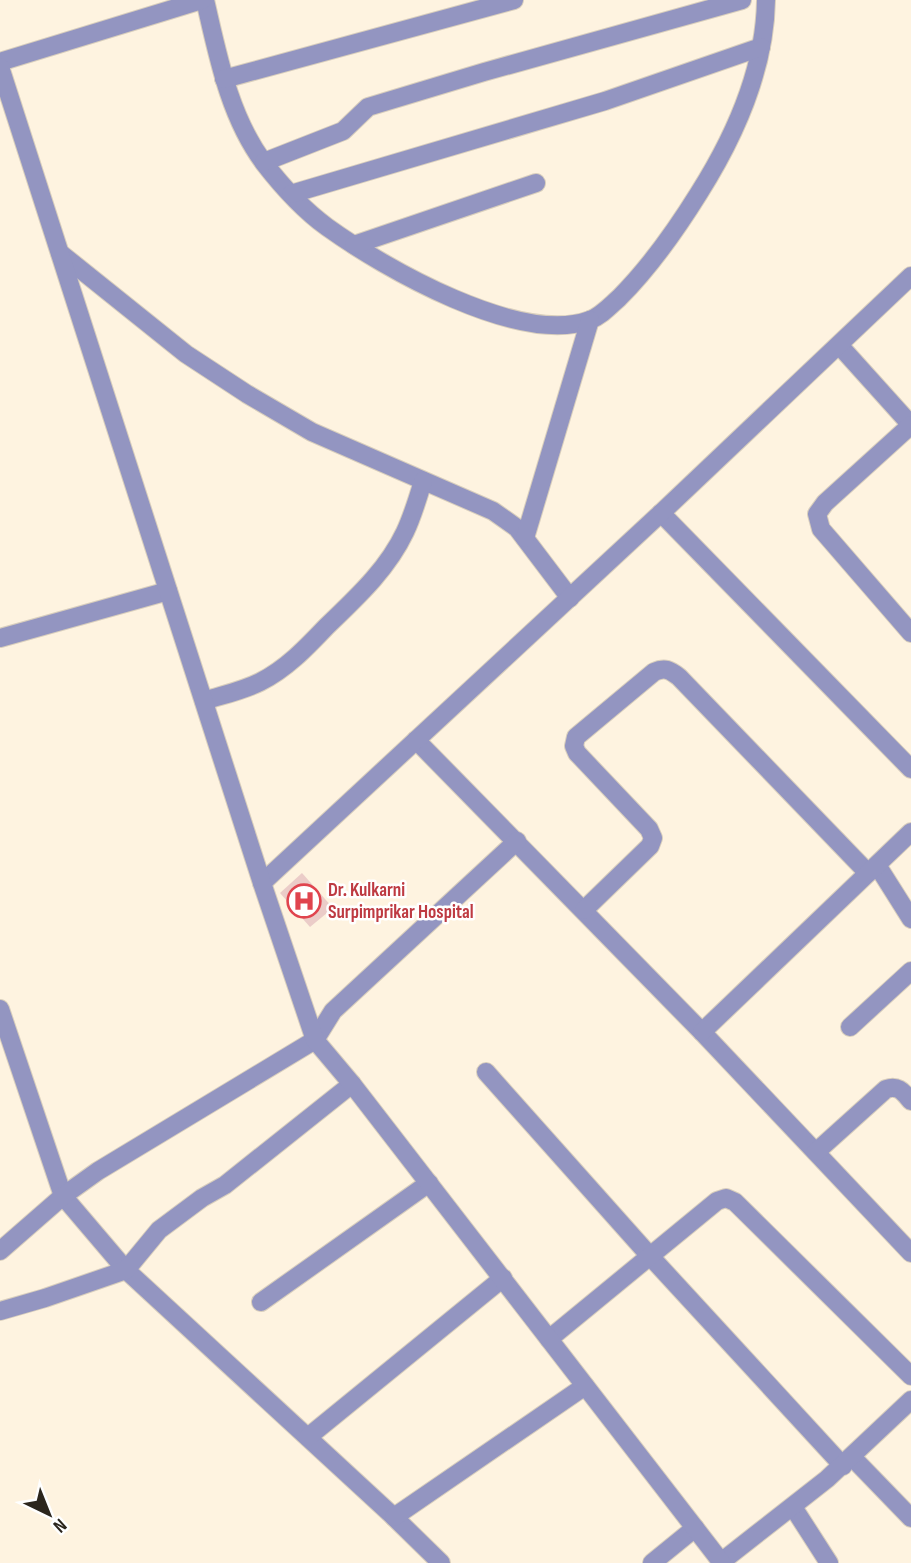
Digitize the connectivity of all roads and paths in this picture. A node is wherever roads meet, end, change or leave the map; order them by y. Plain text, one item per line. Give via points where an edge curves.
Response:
1 (203, 0) edge
2 (514, 0) edge
3 (742, 0) edge
4 (766, 0) edge
5 (761, 47) junction
6 (0, 68) edge
7 (224, 79) junction
8 (264, 162) junction
9 (536, 183) dead end
10 (291, 194) junction
11 (354, 245) junction
12 (60, 253) junction
13 (911, 276) edge
14 (590, 320) junction
15 (839, 345) junction
16 (911, 425) edge
17 (423, 481) junction
18 (661, 513) junction
19 (525, 538) junction
20 (169, 591) junction
21 (570, 598) junction
22 (911, 633) edge
23 (0, 638) edge
24 (204, 701) junction
25 (416, 740) junction
26 (911, 769) edge
27 (911, 832) edge
28 (517, 841) junction
29 (873, 869) junction
30 (262, 883) junction
31 (584, 910) junction
32 (911, 919) edge
33 (911, 971) edge
34 (0, 1009) edge
35 (850, 1027) dead end
36 (702, 1032) junction
37 (315, 1040) junction
38 (486, 1072) dead end
39 (352, 1084) junction
40 (911, 1101) edge
41 (816, 1153) junction
42 (429, 1183) junction
43 (63, 1196) junction
44 (0, 1251) edge
45 (911, 1253) edge
46 (649, 1255) junction
47 (126, 1270) junction
48 (503, 1278) junction
49 (261, 1302) dead end
50 (0, 1311) edge
51 (549, 1339) junction
52 (911, 1376) edge
53 (585, 1386) junction
54 (911, 1400) edge
55 (308, 1437) junction
56 (847, 1462) junction
57 (793, 1507) junction
58 (394, 1517) junction
59 (911, 1518) edge
60 (695, 1528) junction
61 (722, 1562) edge
62 (441, 1563) edge
63 (652, 1563) edge
64 (829, 1563) edge

1 - 6 street
1 - 7 street
2 - 7 street
3 - 8 street via 368,107 343,131
4 - 5 street
5 - 10 street via 605,100
5 - 14 street via 738,122 685,216 639,278
6 - 12 street
7 - 8 street via 243,127
8 - 10 street
9 - 11 street
10 - 11 street
11 - 14 street via 392,270 460,302 521,323 566,326
12 - 17 street via 186,354 247,394 312,432
12 - 20 street
13 - 15 street
14 - 19 street
15 - 16 street
15 - 18 street
16 - 22 street via 817,514 821,529
17 - 19 street via 493,511
17 - 24 street via 406,531 381,570 294,660 251,686
18 - 21 street
18 - 26 street
19 - 21 street
20 - 23 street
20 - 24 street
21 - 25 street
24 - 30 street
25 - 28 street
25 - 30 street
27 - 29 street
28 - 31 street
28 - 37 street via 333,1011
29 - 31 street via 679,677 662,668 576,737 577,753 653,838
29 - 32 street
29 - 36 street
30 - 37 street
31 - 36 street
33 - 35 street
34 - 43 street
36 - 41 street
37 - 39 street
37 - 43 street
38 - 46 street
39 - 42 street
39 - 47 street via 225,1185 159,1230
40 - 41 street via 900,1089 886,1089
41 - 45 street
42 - 48 street
42 - 49 street
43 - 44 street
43 - 47 street
46 - 51 street
46 - 52 street via 717,1201 735,1202
46 - 56 street
47 - 50 street
47 - 55 street
48 - 51 street
48 - 55 street
51 - 53 street
53 - 58 street
53 - 60 street
54 - 56 street
55 - 58 street
56 - 57 street
56 - 59 street
57 - 61 street
57 - 64 street
58 - 62 street
60 - 61 street
60 - 63 street

